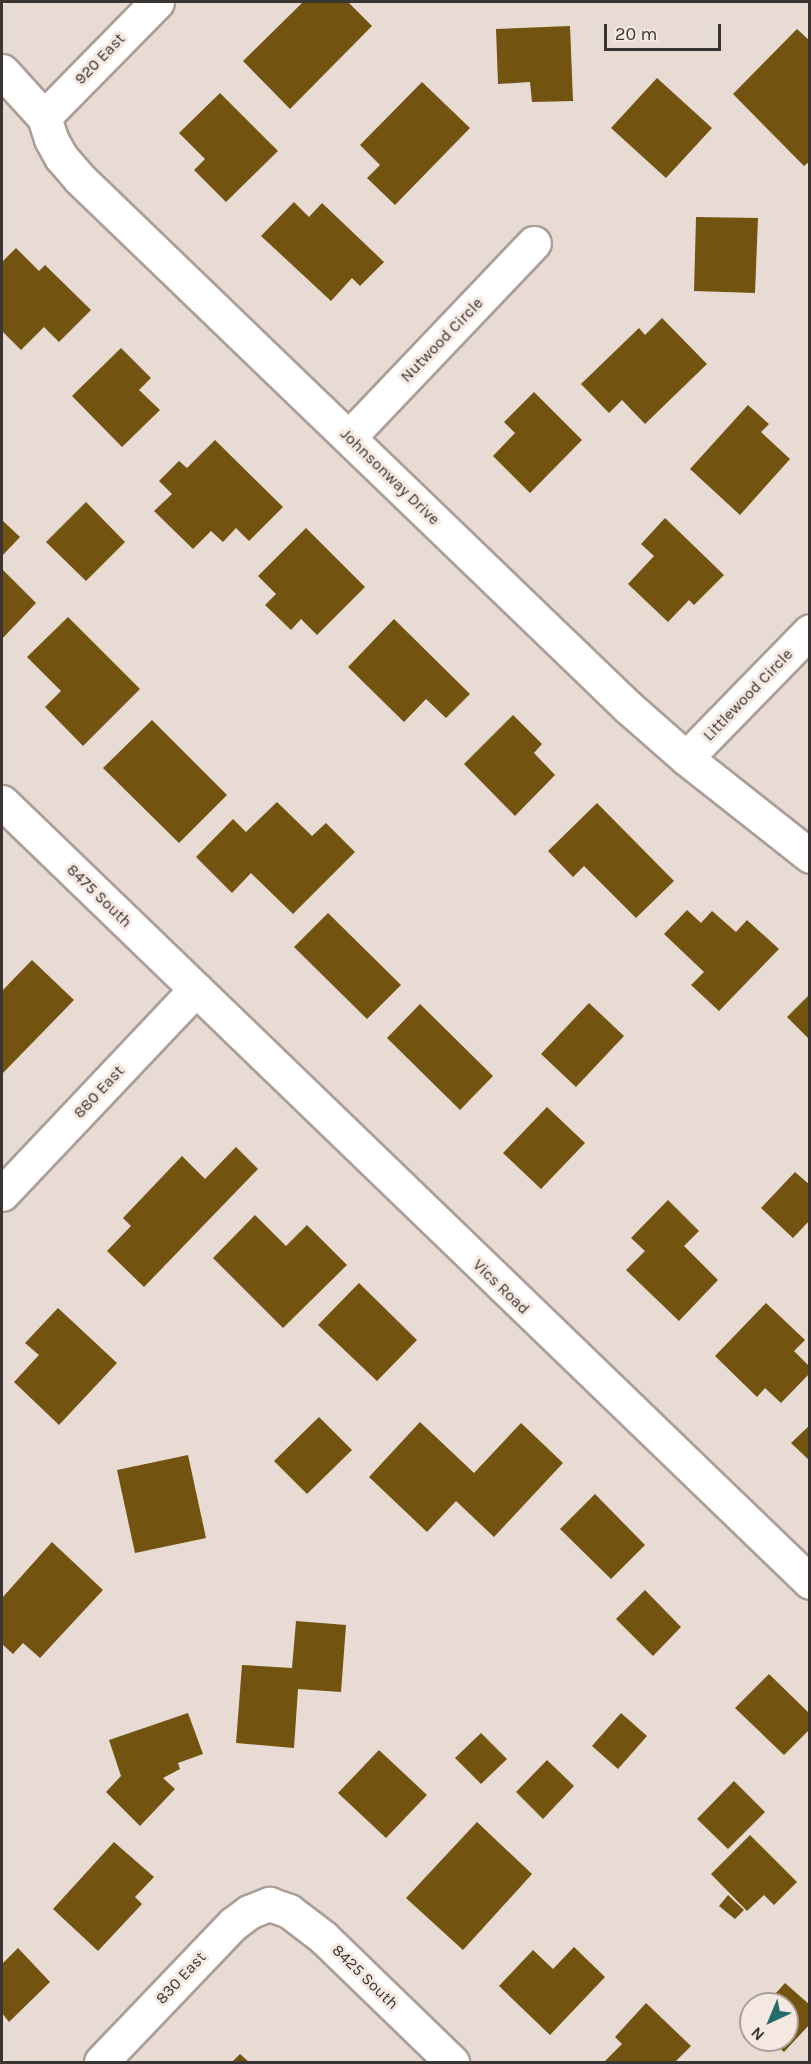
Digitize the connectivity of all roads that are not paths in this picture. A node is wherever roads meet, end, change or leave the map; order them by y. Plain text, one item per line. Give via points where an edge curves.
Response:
1 (157, 2) edge
2 (2, 71) edge
3 (44, 117) junction
4 (534, 243) dead end
5 (349, 436) junction
6 (810, 631) edge
7 (686, 758) junction
8 (2, 802) edge
9 (810, 856) edge
10 (196, 989) junction
11 (2, 1194) edge
12 (810, 1582) edge
13 (269, 1904) joint
14 (101, 2062) edge
15 (452, 2062) edge

1 - 3 street, 920 East
2 - 3 street, Johnsonway Drive
3 - 5 street, Johnsonway Drive via 51,140 79,178
4 - 5 street, Nutwood Circle
5 - 7 street, Johnsonway Drive via 628,707
6 - 7 street, Littlewood Circle
7 - 9 street, Johnsonway Drive
8 - 10 street, 8475 South
10 - 11 street, 880 East
10 - 12 street, Vics Road
13 - 14 street, 830 East via 233,1924
13 - 15 street, 8425 South via 289,1911 323,1937

